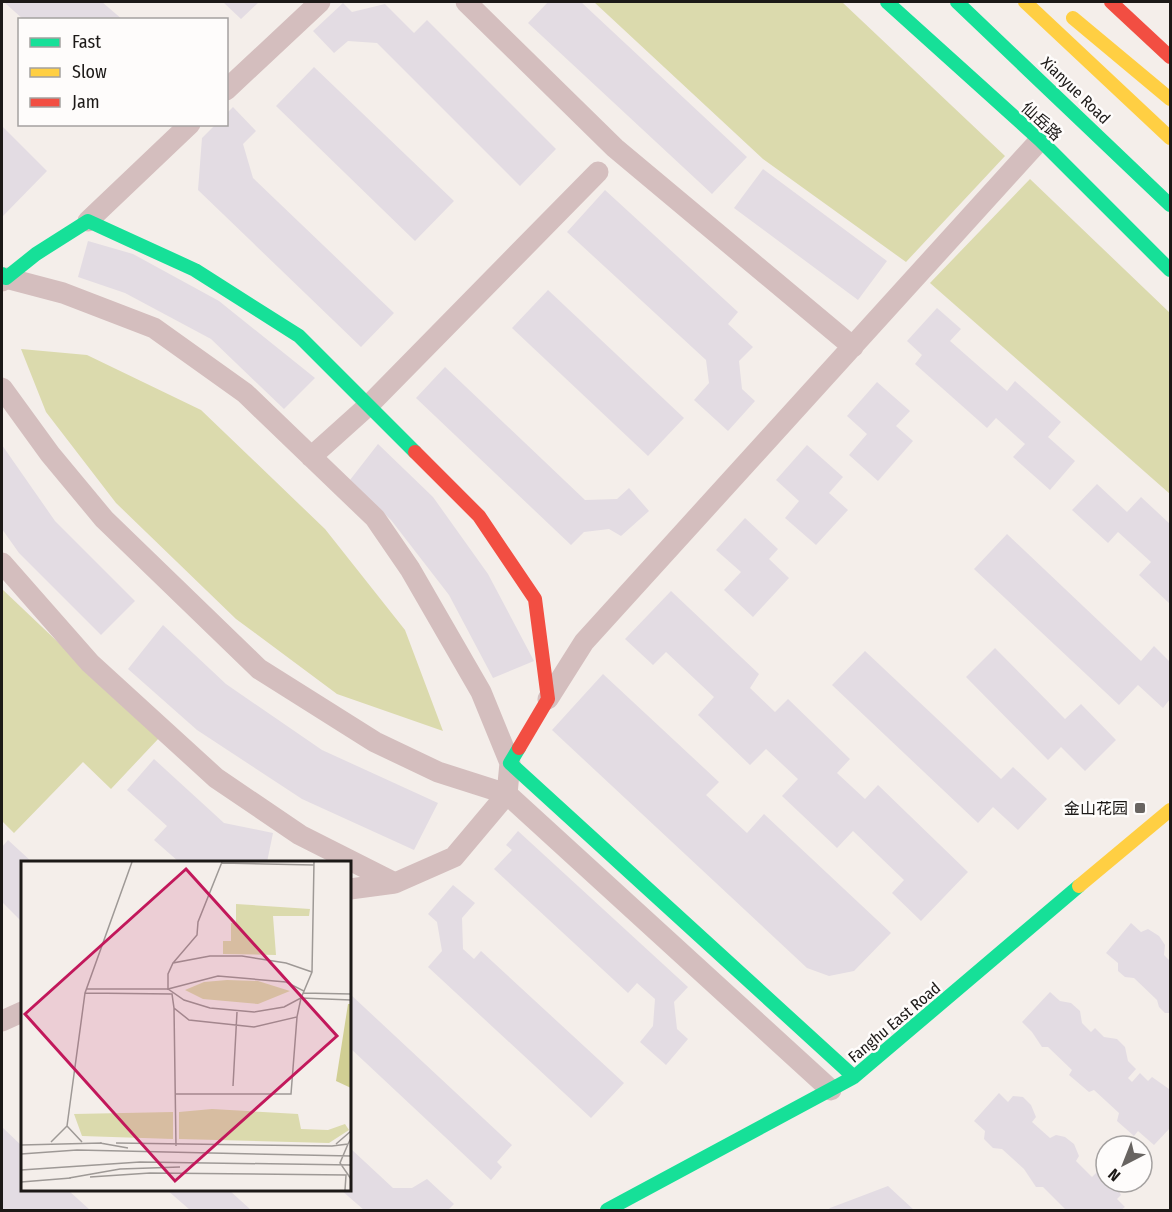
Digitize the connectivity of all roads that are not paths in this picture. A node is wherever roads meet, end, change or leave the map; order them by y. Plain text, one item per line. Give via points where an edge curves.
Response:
1 (320, 2) edge
2 (466, 2) edge
3 (886, 2) edge
4 (957, 2) edge
5 (1025, 2) edge
6 (1112, 2) edge
7 (1062, 9) dead end
8 (1170, 57) edge
9 (228, 88) edge
10 (1051, 88) junction
11 (1170, 99) edge
12 (188, 126) edge
13 (1170, 138) edge
14 (1040, 140) junction
15 (598, 172) dead end
16 (1170, 205) edge
17 (1164, 219) dead end
18 (88, 220) junction
19 (1170, 270) edge
20 (3, 278) edge
21 (853, 347) junction
22 (2, 388) edge
23 (370, 404) junction
24 (311, 457) junction
25 (2, 563) edge
26 (548, 699) junction
27 (510, 763) junction
28 (507, 794) junction
29 (1170, 810) edge
30 (351, 861) edge
31 (351, 861) edge
32 (394, 883) junction
33 (351, 889) edge
34 (21, 1012) edge
35 (2, 1021) edge
36 (854, 1077) junction
37 (831, 1090) junction
38 (607, 1210) edge

1 - 9 street
2 - 21 street via 615,148
3 - 14 main road, 仙岳路
4 - 10 main road, Xianyue Road
5 - 13 main road, Xianyue Road
6 - 8 main road
7 - 11 main road
10 - 16 main road, Xianyue Road
10 - 17 main road
12 - 18 street
14 - 19 main road, 仙岳路
14 - 21 street
15 - 23 street
18 - 20 main road
18 - 23 main road via 195,270 299,336
20 - 24 street via 63,293 154,327 245,393
21 - 26 street via 584,642
22 - 28 street via 104,519 259,669 375,742 438,772
23 - 24 street
23 - 26 main road via 479,516 535,599
24 - 27 street via 375,518 410,569 464,658
25 - 31 street via 90,663 216,778 300,835
26 - 27 main road
27 - 28 street
27 - 36 main road
28 - 32 street via 454,857
28 - 37 street
29 - 36 main road, Fanghu East Road
30 - 32 street
32 - 33 street
34 - 35 street
36 - 37 main road, Fanghu East Road
37 - 38 main road, Fanghu East Road

